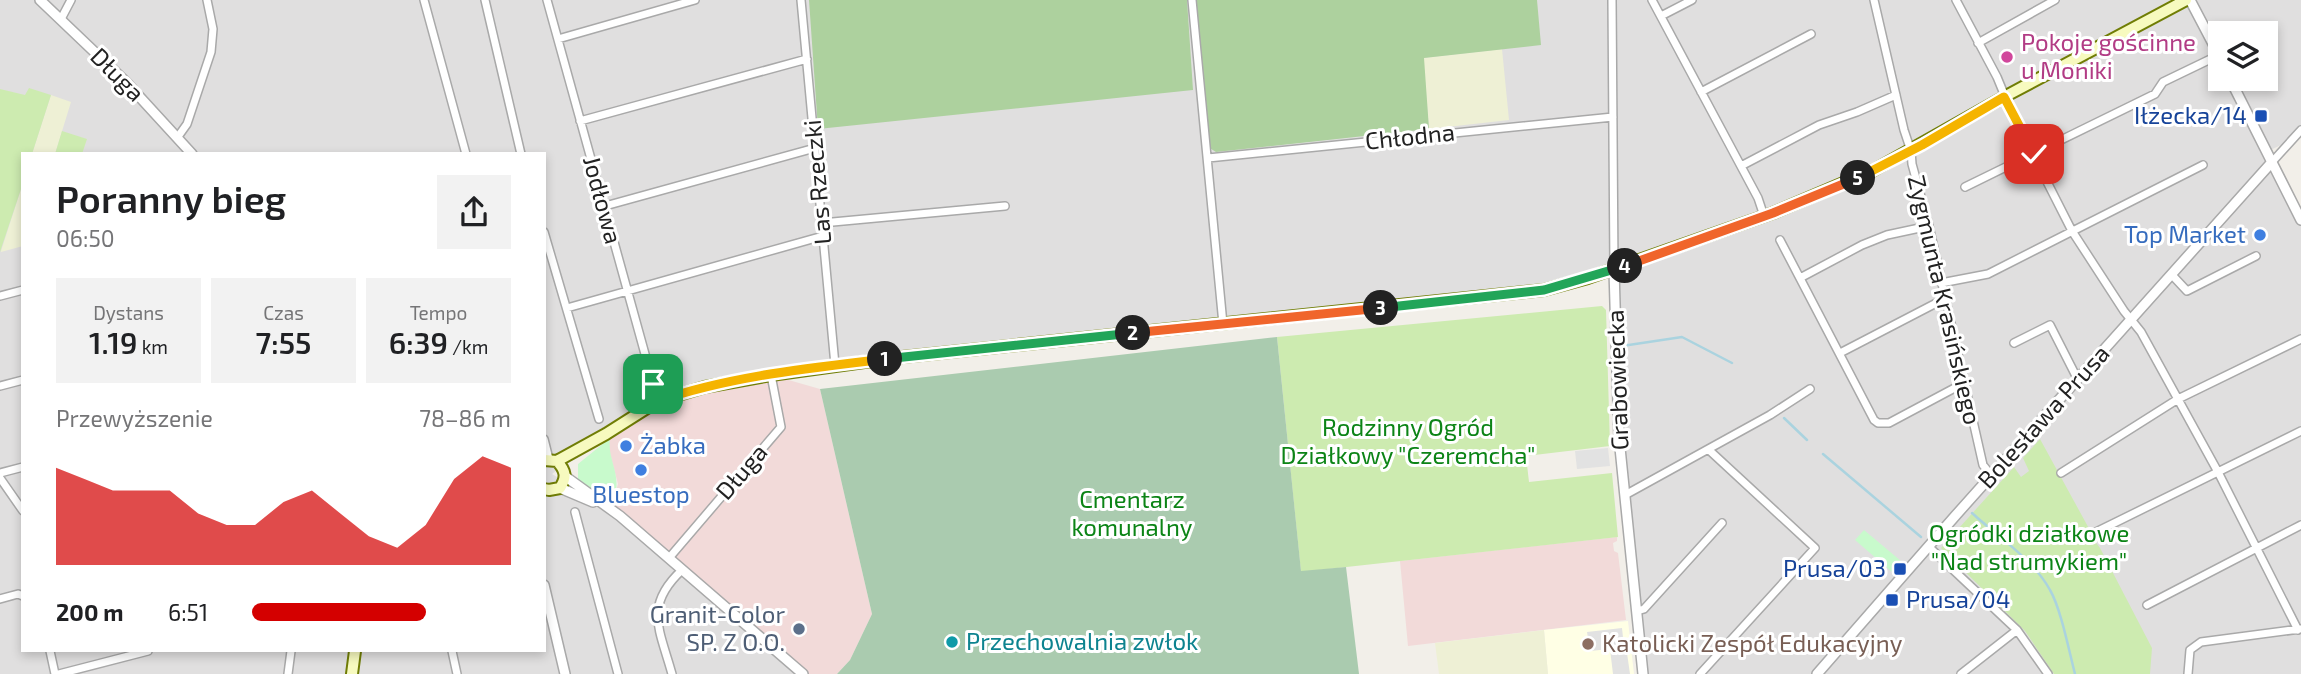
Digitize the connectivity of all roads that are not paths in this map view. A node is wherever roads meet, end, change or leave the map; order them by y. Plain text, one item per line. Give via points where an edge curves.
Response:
1 (40, 0) edge
2 (71, 0) edge
3 (207, 0) edge
4 (424, 0) edge
5 (485, 0) edge
6 (548, 0) edge
7 (695, 0) edge
8 (801, 0) edge
9 (1192, 0) edge
10 (1612, 0) edge
11 (1652, 0) edge
12 (1692, 0) edge
13 (1874, 0) edge
14 (1956, 0) edge
15 (2055, 0) edge
16 (2188, 0) edge
17 (1661, 16) junction
18 (61, 19) junction
19 (1811, 34) dead end
20 (2208, 36) edge
21 (558, 39) junction
22 (1978, 43) junction
23 (807, 59) junction
24 (2208, 62) edge
25 (2236, 91) edge
26 (1701, 92) junction
27 (1896, 95) junction
28 (2004, 97) junction
29 (1613, 117) junction
30 (580, 121) junction
31 (2301, 131) edge
32 (177, 138) junction
33 (815, 148) junction
34 (1911, 151) junction
35 (189, 152) edge
36 (465, 152) edge
37 (522, 152) edge
38 (2034, 154) junction
39 (1208, 158) junction
40 (2273, 162) junction
41 (2203, 165) dead end
42 (1741, 166) junction
43 (1965, 187) dead end
44 (604, 206) junction
45 (1005, 206) dead end
46 (1764, 216) junction
47 (2301, 220) edge
48 (822, 223) junction
49 (1928, 226) junction
50 (2072, 231) junction
51 (823, 236) junction
52 (546, 239) edge
53 (1780, 240) dead end
54 (2256, 256) dead end
55 (1614, 270) junction
56 (2172, 275) junction
57 (1800, 278) junction
58 (1941, 283) junction
59 (21, 291) edge
60 (626, 291) junction
61 (0, 296) edge
62 (1944, 299) junction
63 (567, 308) junction
64 (2132, 320) junction
65 (1223, 324) junction
66 (2301, 338) edge
67 (2014, 343) dead end
68 (1840, 353) junction
69 (835, 365) junction
70 (771, 375) junction
71 (2078, 380) junction
72 (21, 381) edge
73 (1964, 383) junction
74 (0, 386) edge
75 (1810, 389) dead end
76 (2178, 399) junction
77 (658, 401) junction
78 (599, 419) dead end
79 (2301, 431) edge
80 (546, 443) edge
81 (1709, 450) junction
82 (556, 465) edge
83 (21, 468) edge
84 (2218, 472) junction
85 (2061, 473) dead end
86 (0, 475) edge
87 (1992, 475) junction
88 (549, 490) edge
89 (1625, 495) junction
90 (21, 508) edge
91 (607, 508) junction
92 (575, 512) dead end
93 (1723, 523) dead end
94 (2301, 526) edge
95 (2094, 534) dead end
96 (1929, 547) junction
97 (2255, 549) junction
98 (669, 558) junction
99 (682, 570) junction
100 (546, 593) edge
101 (21, 595) edge
102 (0, 599) edge
103 (2147, 605) dead end
104 (1637, 611) junction
105 (2017, 630) junction
106 (2299, 630) edge
107 (50, 652) edge
108 (144, 652) edge
109 (291, 652) edge
110 (355, 652) edge
111 (452, 652) edge
112 (57, 674) edge
113 (288, 674) edge
114 (352, 674) edge
115 (457, 674) edge
116 (565, 674) edge
117 (618, 674) edge
118 (672, 674) edge
119 (803, 674) edge
120 (1643, 674) edge
121 (1700, 674) edge
122 (1817, 674) edge
123 (1961, 674) edge
124 (2048, 674) edge
125 (2188, 674) edge

1 - 18 street, Długa
2 - 18 street
3 - 32 street via 213,29 211,52 187,124
4 - 36 street
5 - 37 street
6 - 21 street, Jodłowa
7 - 21 street
8 - 23 street, Las Rzeczki
9 - 39 street
10 - 29 street, Grabowiecka
11 - 17 street
12 - 17 street
13 - 27 street, Zygmunta Krasińskiego
14 - 22 street
15 - 22 street
16 - 20 street
16 - 28 main road
17 - 26 street
18 - 32 street, Długa
19 - 26 street
21 - 30 street, Jodłowa
22 - 28 street
23 - 30 street
23 - 33 street, Las Rzeczki
24 - 38 street via 2163,82 2155,94
25 - 40 street
26 - 42 street
27 - 34 street, Zygmunta Krasińskiego
27 - 42 street via 1819,125
28 - 34 main road
28 - 38 street
29 - 39 street, Chłodna
29 - 55 street, Grabowiecka
30 - 44 street, Jodłowa
31 - 40 street
32 - 35 street, Długa
33 - 44 street
33 - 48 street, Las Rzeczki
34 - 46 main road
34 - 49 street, Zygmunta Krasińskiego
38 - 43 street
38 - 50 street
39 - 65 street
40 - 47 street
40 - 56 street, Bolesława Prusa
41 - 50 street
42 - 46 street
44 - 60 street, Jodłowa
45 - 48 street
46 - 55 main road
48 - 51 street, Las Rzeczki
49 - 57 street via 1862,245
49 - 58 street, Zygmunta Krasińskiego
50 - 58 street via 1988,274
50 - 64 street
51 - 60 street
51 - 69 street, Las Rzeczki
52 - 63 street
53 - 57 street
54 - 56 street via 2187,291
55 - 65 main road via 1544,290
55 - 89 street, Grabowiecka via 1616,395
56 - 64 street, Bolesława Prusa
57 - 68 street
58 - 62 street, Zygmunta Krasińskiego
59 - 61 street
60 - 63 street
60 - 77 street, Jodłowa
62 - 68 street
62 - 73 street, Zygmunta Krasińskiego
63 - 78 street
64 - 71 street, Bolesława Prusa
64 - 76 street
65 - 69 main road
66 - 76 street
67 - 71 street via 2050,325
68 - 73 street via 1874,420 1884,425
69 - 70 main road
70 - 77 main road
70 - 98 street, Długa via 781,427
71 - 87 street, Bolesława Prusa
72 - 74 street
73 - 87 street, Zygmunta Krasińskiego via 1983,465
75 - 81 street
76 - 84 street
76 - 85 street
77 - 82 main road
79 - 84 street
80 - 82 street
81 - 89 street
81 - 121 street via 1815,548
82 - 88 main road
82 - 91 street
83 - 86 street
84 - 95 street
84 - 97 street
86 - 90 street
87 - 96 street, Bolesława Prusa
88 - 91 street
89 - 104 street, Grabowiecka
91 - 98 street
92 - 117 street
93 - 104 street via 1644,609
94 - 97 street
96 - 105 street
96 - 122 street, Bolesława Prusa
97 - 103 street
97 - 106 street
98 - 99 street
99 - 118 street via 657,605
99 - 119 street
100 - 116 street
101 - 102 street
104 - 120 street, Grabowiecka
105 - 123 street
105 - 124 street
106 - 125 street via 2201,642 2190,650
107 - 112 street
108 - 112 street
109 - 113 street
110 - 114 main road
111 - 115 street

